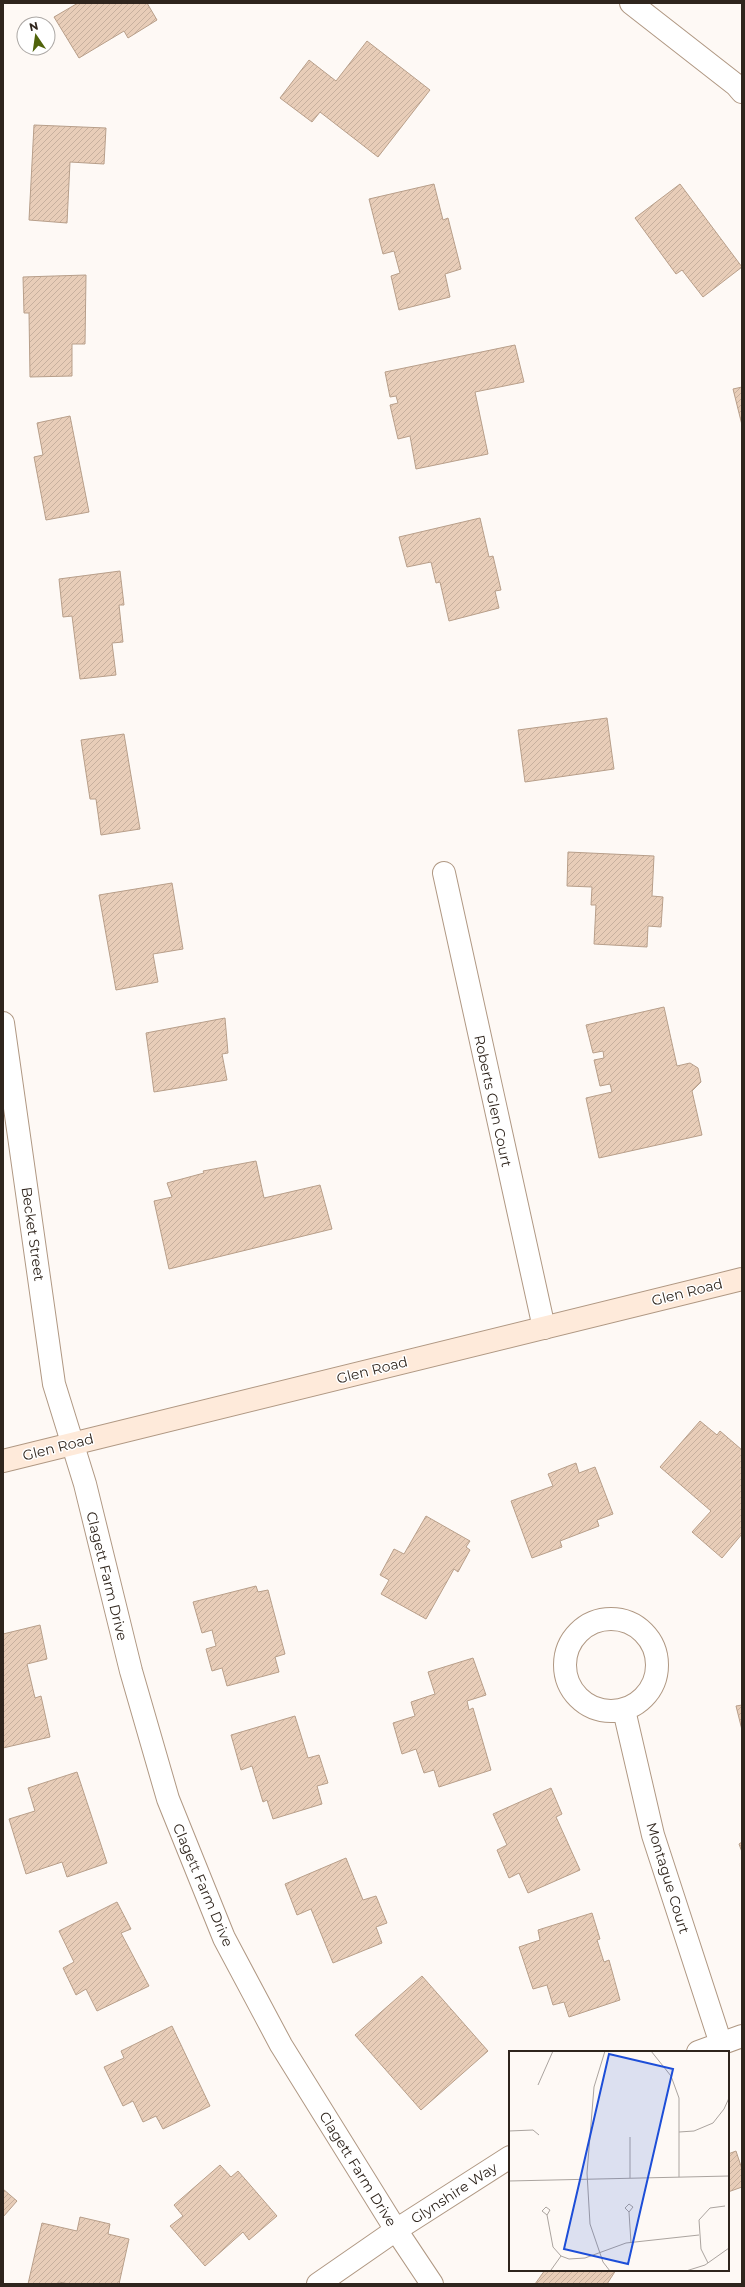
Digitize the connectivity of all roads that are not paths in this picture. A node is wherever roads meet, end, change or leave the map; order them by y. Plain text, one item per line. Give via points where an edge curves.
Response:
1 (631, 3) edge
2 (742, 92) edge
3 (444, 873) dead end
4 (3, 1023) edge
5 (742, 1278) edge
6 (544, 1328) junction
7 (73, 1443) junction
8 (3, 1461) edge
9 (624, 1710) junction
10 (742, 2036) edge
11 (721, 2044) junction
12 (701, 2051) edge
13 (509, 2158) edge
14 (396, 2230) junction
15 (318, 2284) edge
16 (432, 2284) edge

1 - 2 street
3 - 6 street, Roberts Glen Court
4 - 7 street, Becket Street via 54,1384
5 - 6 main road, Glen Road
6 - 7 main road, Glen Road
7 - 8 main road, Glen Road
7 - 14 street, Clagett Farm Drive via 131,1671 168,1799 224,1938 281,2045
9 - 9 street via 642,1700 654,1683 659,1663 653,1643 639,1627 620,1618 599,1619 580,1629 568,1646 564,1666 570,1687 583,1703 602,1711
9 - 11 street, Montague Court via 653,1835
10 - 11 street
11 - 12 street
13 - 14 street, Glynshire Way
14 - 15 street, Glynshire Way
14 - 16 street, Clagett Farm Drive

